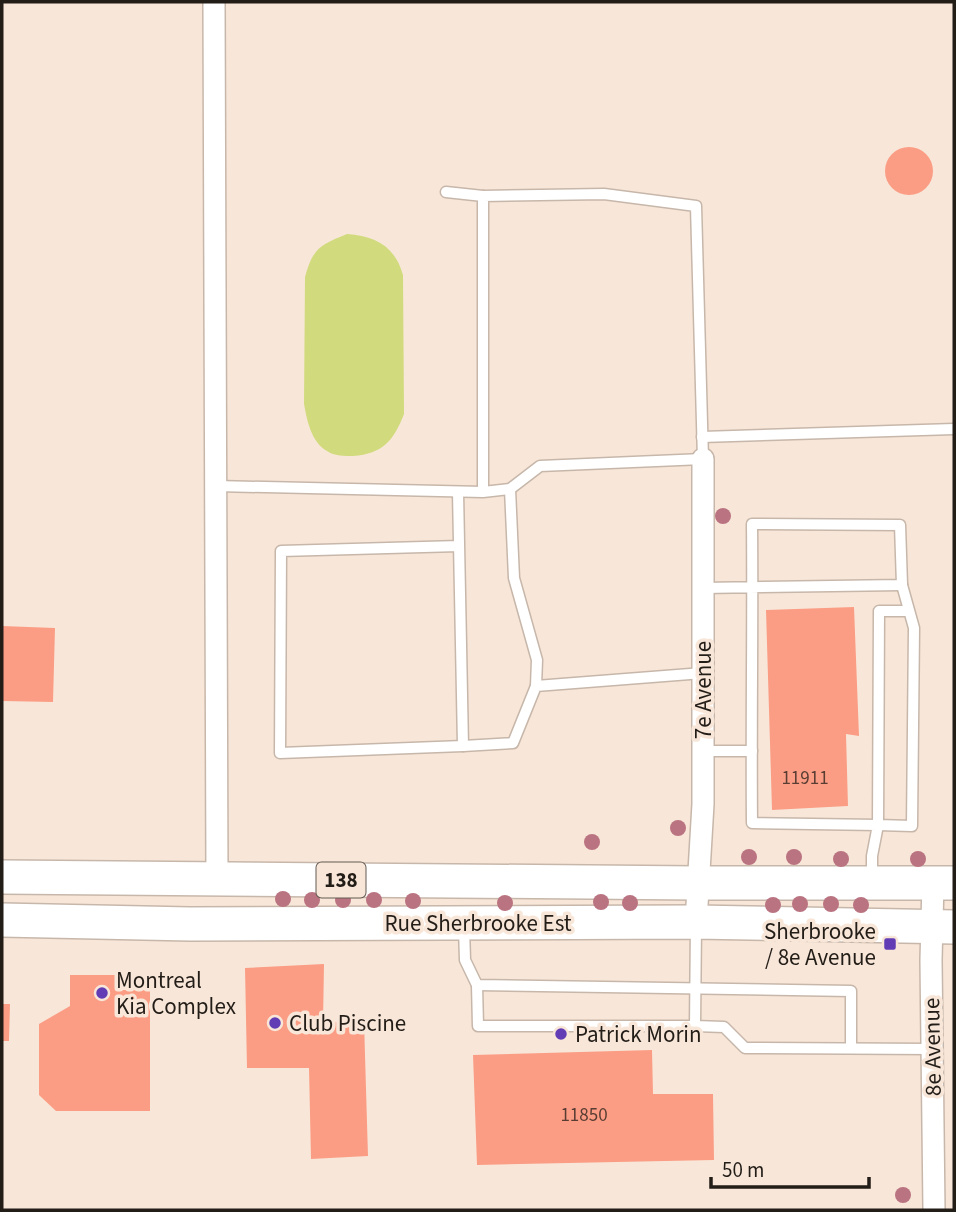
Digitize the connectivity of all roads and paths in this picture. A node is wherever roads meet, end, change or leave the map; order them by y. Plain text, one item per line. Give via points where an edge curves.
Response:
1 (214, 2) edge
2 (446, 192) dead end
3 (482, 196) junction
4 (954, 429) edge
5 (702, 437) junction
6 (704, 459) junction
7 (216, 486) junction
8 (510, 489) junction
9 (458, 492) junction
10 (483, 492) junction
11 (459, 546) junction
12 (902, 585) junction
13 (752, 587) junction
14 (704, 588) junction
15 (909, 611) junction
16 (703, 673) junction
17 (536, 686) junction
18 (463, 746) junction
19 (703, 751) junction
20 (752, 751) junction
21 (878, 825) junction
22 (2, 877) edge
23 (217, 879) junction
24 (465, 881) junction
25 (561, 881) junction
26 (697, 883) junction
27 (873, 883) junction
28 (944, 883) edge
29 (2, 920) edge
30 (566, 922) junction
31 (696, 922) junction
32 (464, 923) junction
33 (218, 924) junction
34 (943, 927) edge
35 (477, 985) junction
36 (694, 988) junction
37 (695, 1026) junction
38 (851, 1048) junction
39 (932, 1049) junction
40 (934, 1210) edge

1 - 7 street
2 - 3 lane
3 - 5 lane via 604,194 696,206
3 - 10 lane
4 - 5 lane
5 - 6 lane
6 - 8 lane via 540,466
6 - 14 street, 7e Avenue
7 - 9 lane
7 - 23 street
8 - 10 lane
8 - 17 lane via 514,578 537,660
9 - 10 lane
9 - 11 lane
11 - 18 lane
11 - 18 lane via 281,551 280,753
12 - 13 lane
12 - 13 lane via 900,525 752,524
12 - 15 lane
13 - 14 lane
13 - 20 lane
14 - 16 street, 7e Avenue
15 - 21 lane via 879,611
15 - 21 lane via 914,628 912,826
16 - 17 lane
16 - 19 street, 7e Avenue
17 - 18 lane via 513,743
19 - 20 lane
19 - 26 street, 7e Avenue
20 - 21 lane via 752,823
21 - 27 lane
22 - 23 main road, Rue Sherbrooke Est / 138
23 - 24 main road, Rue Sherbrooke Est / 138
23 - 33 main road
24 - 25 main road, Rue Sherbrooke Est / 138
24 - 32 main road
25 - 26 main road, Rue Sherbrooke Est / 138
25 - 30 main road
26 - 27 main road, Rue Sherbrooke Est / 138
26 - 31 street, 7e Avenue
27 - 28 main road, Rue Sherbrooke Est / 138
28 - 34 street, 8e Avenue
29 - 33 main road, Rue Sherbrooke Est / 138
30 - 31 main road, Rue Sherbrooke Est / 138
30 - 32 main road, Rue Sherbrooke Est / 138
31 - 34 main road, Rue Sherbrooke Est / 138
31 - 36 lane
32 - 33 main road, Rue Sherbrooke Est / 138
32 - 35 lane via 465,960
34 - 39 street, 8e Avenue
35 - 36 lane
35 - 37 lane via 478,1026
36 - 37 lane
36 - 38 lane via 851,991
37 - 38 lane via 724,1027 745,1048
38 - 39 lane
39 - 40 street, 8e Avenue

